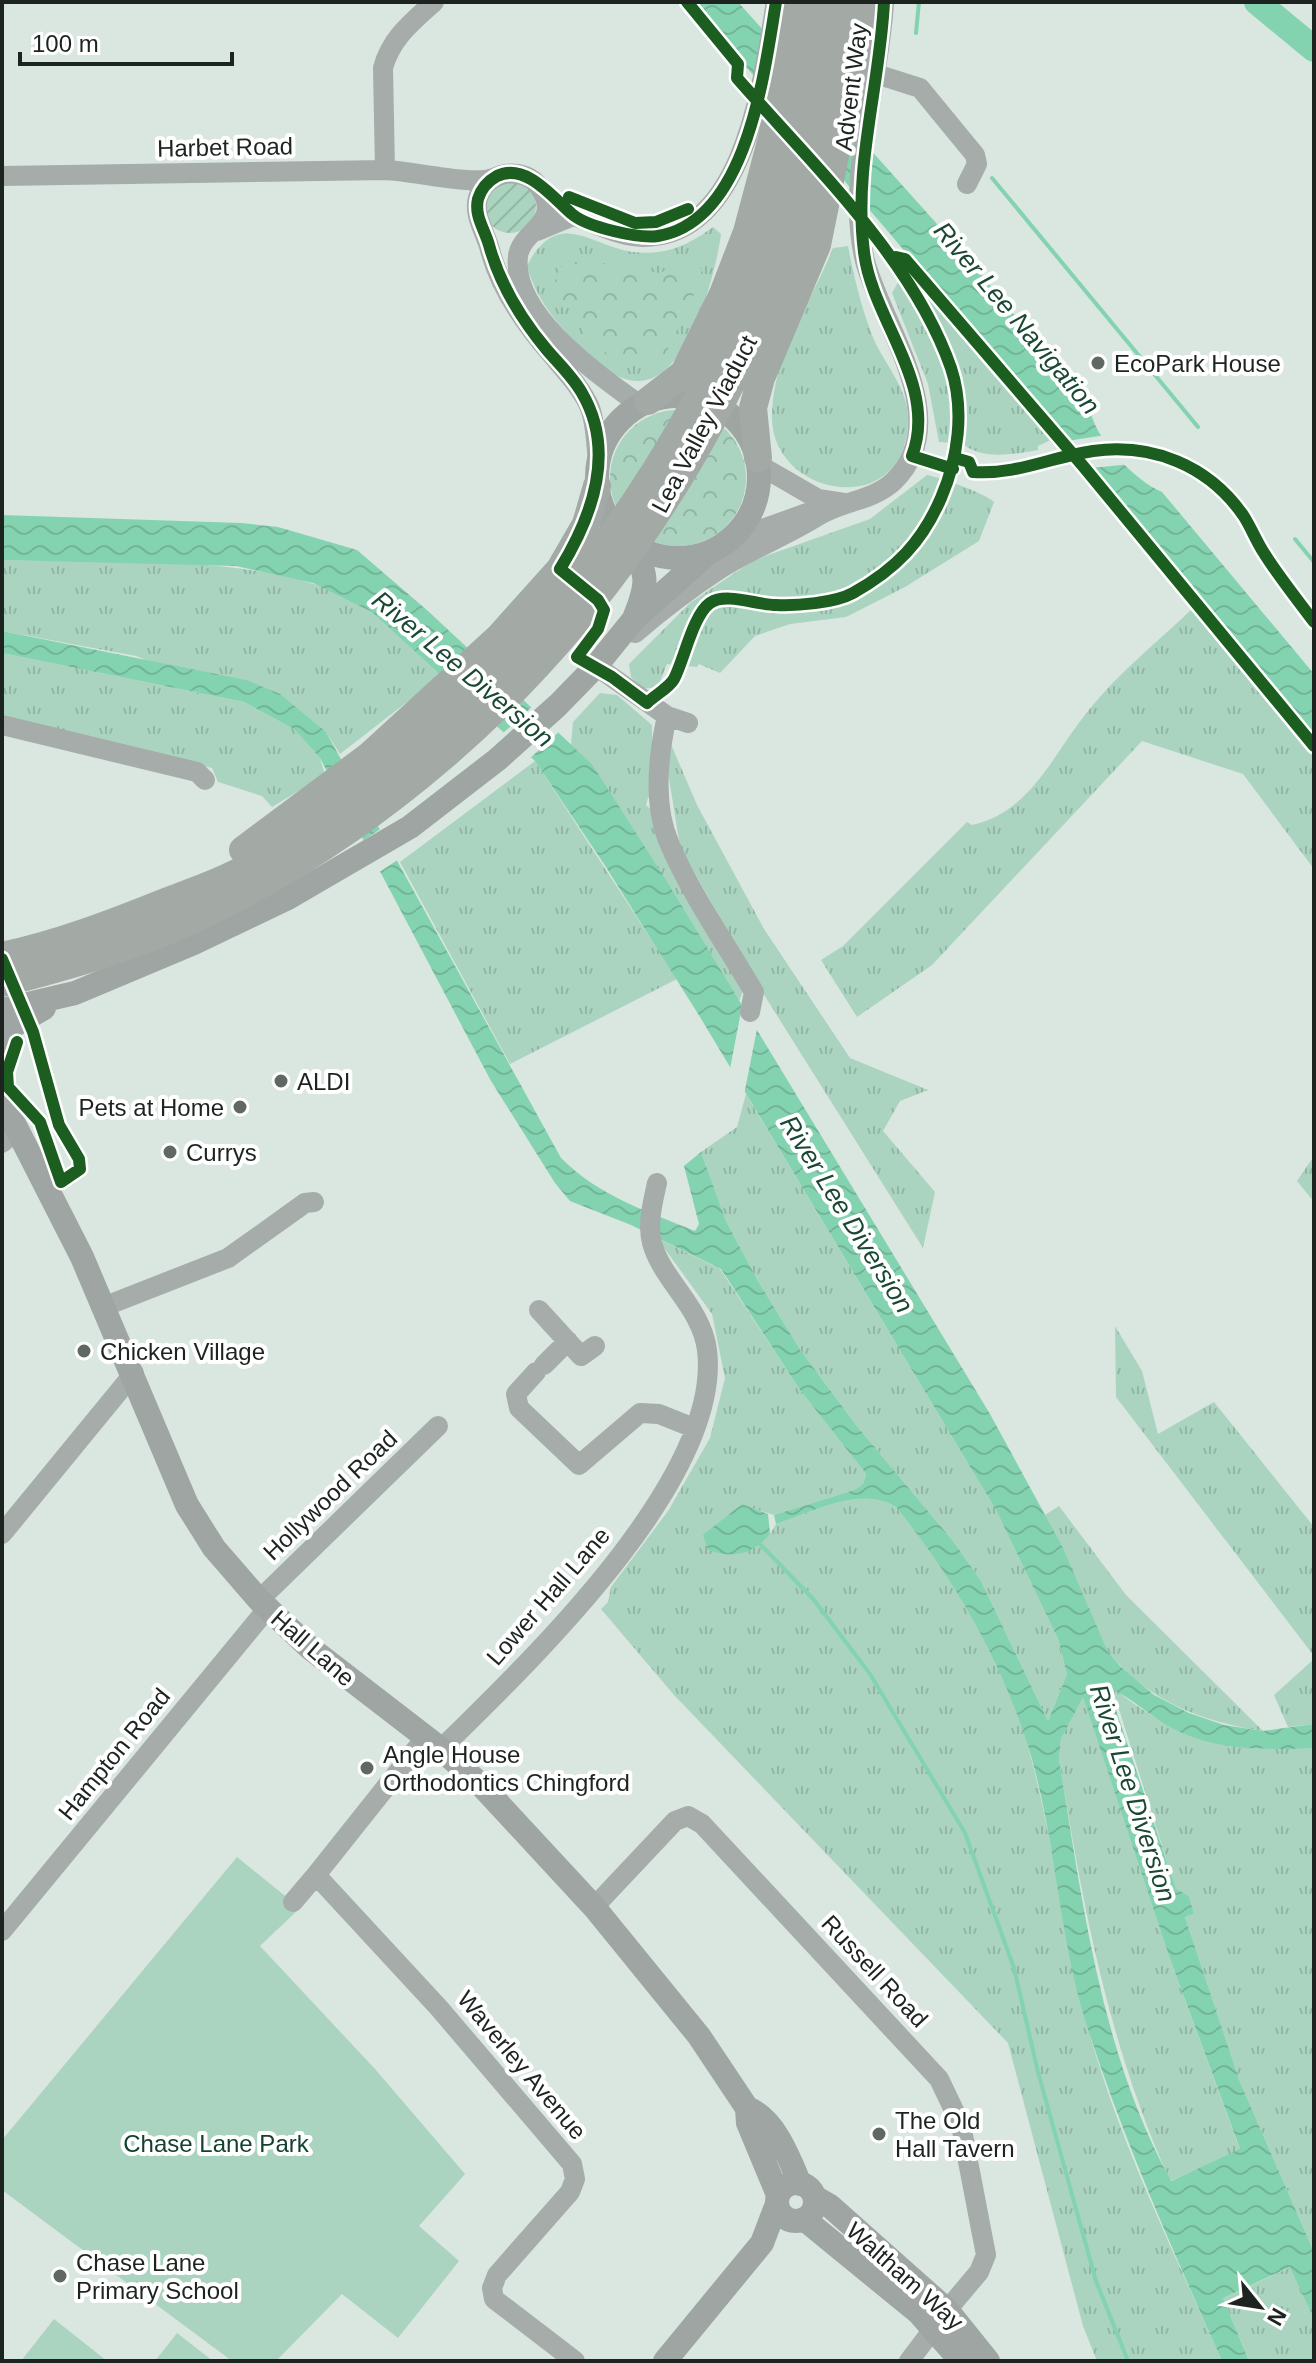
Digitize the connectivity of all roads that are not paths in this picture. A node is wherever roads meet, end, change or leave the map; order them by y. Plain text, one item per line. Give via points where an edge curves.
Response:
1 (434, 2) edge
2 (862, 2) edge
3 (884, 2) edge
4 (774, 11) edge
5 (829, 18) edge
6 (876, 74) junction
7 (762, 129) junction
8 (385, 170) junction
9 (2, 176) edge
10 (450, 176) junction
11 (493, 178) junction
12 (967, 184) dead end
13 (542, 191) junction
14 (478, 214) junction
15 (573, 216) junction
16 (532, 235) junction
17 (644, 403) junction
18 (759, 462) junction
19 (598, 474) junction
20 (844, 503) junction
21 (819, 515) junction
22 (732, 540) junction
23 (628, 542) junction
24 (707, 554) junction
25 (634, 619) junction
26 (599, 663) junction
27 (667, 716) junction
28 (688, 723) dead end
29 (2, 725) edge
30 (205, 780) dead end
31 (261, 874) junction
32 (2, 956) edge
33 (143, 965) junction
34 (2, 983) edge
35 (75, 993) junction
36 (2, 999) edge
37 (2, 1010) edge
38 (750, 1012) dead end
39 (2, 1045) edge
40 (2, 1100) edge
41 (10, 1136) edge
42 (657, 1183) dead end
43 (314, 1202) dead end
44 (103, 1307) junction
45 (539, 1310) dead end
46 (568, 1341) junction
47 (595, 1346) dead end
48 (134, 1373) junction
49 (438, 1426) dead end
50 (694, 1428) junction
51 (2, 1534) edge
52 (263, 1604) junction
53 (433, 1743) junction
54 (316, 1875) junction
55 (293, 1902) dead end
56 (594, 1907) junction
57 (2, 1931) edge
58 (747, 2108) junction
59 (777, 2199) junction
60 (804, 2205) junction
61 (762, 2243) junction
62 (941, 2319) junction
63 (568, 2356) edge
64 (665, 2361) edge
65 (909, 2361) edge
66 (961, 2361) edge
67 (988, 2361) edge

1 - 8 street via 387,53
2 - 5 highway
3 - 6 street, Advent Way
4 - 7 street
5 - 7 highway
5 - 18 highway via 828,194 817,245 753,408
5 - 31 highway, Lea Valley Viaduct via 763,248 694,402 628,514 557,608 460,710
6 - 12 street via 920,88 939,110 975,155 975,173
6 - 20 street, Advent Way via 861,193 863,251 912,386 919,427 912,456 893,481 879,492
7 - 15 street via 717,201 684,229 630,237
7 - 17 highway via 747,232 699,347 684,373
8 - 9 street, Harbet Road
8 - 10 street, Harbet Road
10 - 11 street, Harbet Road via 482,182
10 - 14 street via 475,200
11 - 13 street via 526,176
11 - 14 street via 484,186
13 - 15 street
13 - 16 street via 546,212
14 - 16 street via 493,237 504,242
14 - 19 street via 510,298 590,408
15 - 16 street
16 - 17 street via 521,244 518,268 538,312 555,335
17 - 18 main road via 681,396 706,400 741,424
17 - 19 main road via 613,429
18 - 20 street via 818,499
18 - 22 main road via 757,499
19 - 23 main road via 608,520
19 - 31 highway via 579,539 560,569 402,729 322,794
20 - 21 street, Advent Way
21 - 22 street via 804,512
21 - 26 street via 717,571
22 - 24 main road
23 - 24 main road via 669,559
23 - 25 main road via 646,574
24 - 25 main road
25 - 26 main road
26 - 27 street
26 - 31 main road via 498,759 410,827
27 - 28 street
27 - 38 street via 659,765 669,843 754,992
29 - 30 street via 197,772
31 - 32 highway
31 - 33 main road
31 - 34 highway via 197,918 136,943
33 - 35 main road
33 - 36 main road
35 - 37 main road
35 - 39 main road via 25,1017
40 - 41 main road, Hall Lane
41 - 44 main road, Hall Lane
42 - 50 street, Lower Hall Lane via 651,1239 704,1336 708,1392
43 - 44 street via 305,1203 228,1258
44 - 48 main road, Hall Lane
45 - 46 street
46 - 47 street via 581,1356
46 - 50 street via 516,1394 519,1408 575,1464 584,1464 640,1413 659,1414
48 - 51 street
48 - 52 main road, Hall Lane via 187,1505 214,1548
49 - 52 street, Hollywood Road
50 - 53 street, Lower Hall Lane via 655,1506 607,1573 536,1654
52 - 53 main road, Hall Lane via 310,1648
52 - 57 street, Hampton Road
53 - 54 street
53 - 56 main road, Hall Lane via 482,1786
54 - 55 street
54 - 63 street, Waverley Avenue via 572,2164 575,2179 570,2192 497,2275 492,2288 494,2299
56 - 58 main road, Hall Lane via 699,2036
56 - 62 street, Russell Road via 675,1821 688,1816 702,1824 939,2079 961,2125 986,2255 979,2272
58 - 59 main road, Hall Lane
58 - 60 main road, Hall Lane via 759,2113 780,2142
59 - 60 main road via 788,2184
59 - 61 main road
60 - 61 main road via 789,2230
60 - 62 main road, Waltham Way via 829,2236
61 - 64 main road
62 - 65 street
62 - 66 main road, Waltham Way
62 - 67 main road, Waltham Way

